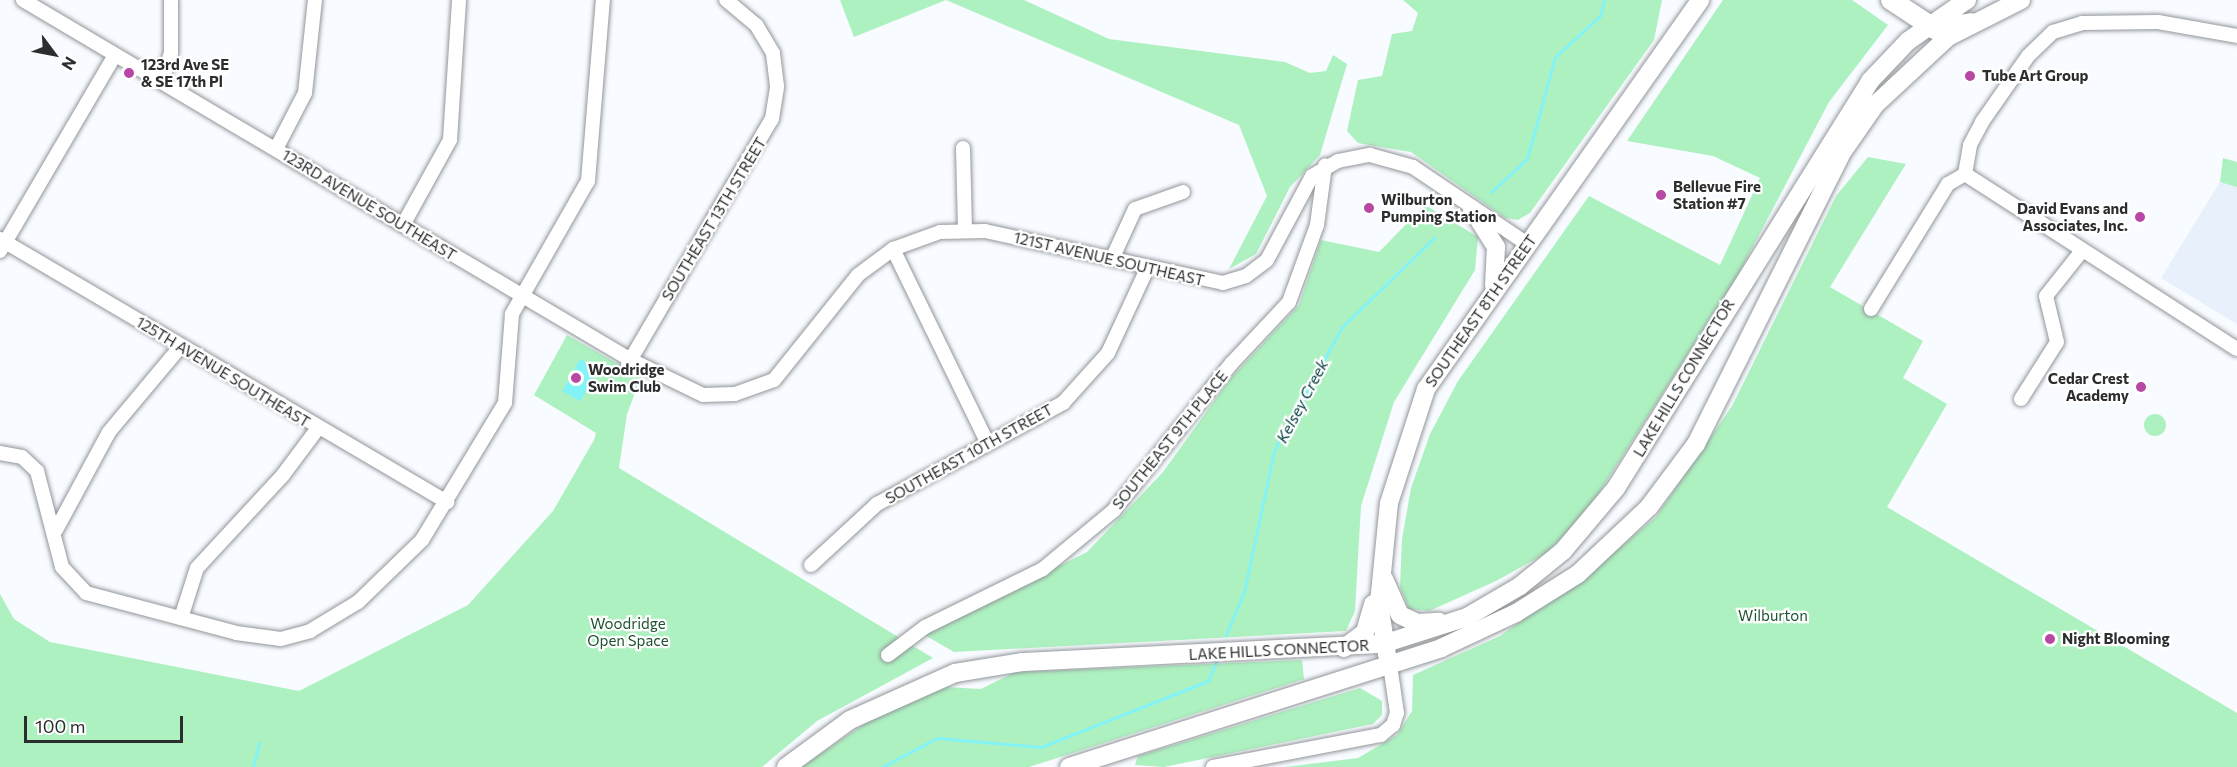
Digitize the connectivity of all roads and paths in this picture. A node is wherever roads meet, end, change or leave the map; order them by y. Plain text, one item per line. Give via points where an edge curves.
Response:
1 (23, 0) edge
2 (171, 0) edge
3 (315, 0) edge
4 (459, 0) edge
5 (603, 0) edge
6 (726, 0) edge
7 (1700, 0) edge
8 (1891, 0) edge
9 (1966, 0) edge
10 (2021, 0) edge
11 (1921, 22) junction
12 (1972, 23) junction
13 (2237, 36) edge
14 (115, 55) junction
15 (162, 82) junction
16 (963, 148) dead end
17 (276, 149) junction
18 (1325, 166) junction
19 (1965, 174) junction
20 (1184, 192) dead end
21 (1472, 208) junction
22 (403, 225) junction
23 (965, 229) junction
24 (2, 244) edge
25 (1527, 244) junction
26 (893, 249) junction
27 (2081, 252) junction
28 (1112, 259) junction
29 (1147, 269) junction
30 (1493, 292) junction
31 (523, 296) junction
32 (1871, 309) dead end
33 (181, 346) junction
34 (2237, 349) edge
35 (629, 362) junction
36 (2021, 399) dead end
37 (318, 428) junction
38 (987, 442) junction
39 (0, 453) edge
40 (447, 502) junction
41 (56, 530) junction
42 (812, 565) dead end
43 (1382, 570) junction
44 (181, 618) junction
45 (1453, 622) junction
46 (1383, 644) junction
47 (1343, 649) junction
48 (888, 655) dead end
49 (1390, 665) junction
50 (786, 767) edge
51 (1069, 767) edge
52 (1214, 767) edge

1 - 14 street, 123RD AVENUE SOUTHEAST
2 - 15 street via 171,53
3 - 17 street via 305,93
4 - 22 street via 450,141
5 - 31 street via 588,181
6 - 35 street, SOUTHEAST 13TH STREET via 756,25 776,67 776,102 763,141
7 - 25 main road, SOUTHEAST 8TH STREET
8 - 11 highway
9 - 11 main road, LAKE HILLS CONNECTOR
10 - 12 main road, LAKE HILLS CONNECTOR
11 - 12 highway via 1948,30
11 - 45 main road, LAKE HILLS CONNECTOR via 1856,98 1600,511 1543,568
12 - 49 main road, LAKE HILLS CONNECTOR via 1916,62 1862,121 1717,407 1649,507 1578,574 1536,602 1465,638
13 - 19 street via 2158,22 2082,23 2053,32 2028,56 1982,122 1970,145
14 - 15 street, 123RD AVENUE SOUTHEAST
14 - 24 street
15 - 17 street, 123RD AVENUE SOUTHEAST
16 - 23 street
17 - 22 street, 123RD AVENUE SOUTHEAST
18 - 21 street via 1370,155 1399,160
18 - 29 street, 121ST AVENUE SOUTHEAST via 1305,185 1275,250 1246,276 1215,283
18 - 48 street, SOUTHEAST 9TH PLACE via 1317,225 1289,302 1231,364 1114,510 1043,569 925,627
19 - 27 street
19 - 32 street via 1948,184
20 - 28 street via 1135,209
21 - 25 street
21 - 30 main road via 1496,247
22 - 31 street, 123RD AVENUE SOUTHEAST
23 - 26 street, 121ST AVENUE SOUTHEAST
23 - 28 street, 121ST AVENUE SOUTHEAST
24 - 33 street, 125TH AVENUE SOUTHEAST
25 - 30 main road, SOUTHEAST 8TH STREET
26 - 35 street, 123RD AVENUE SOUTHEAST via 858,275 785,372 749,391 721,396 687,391
26 - 38 street
27 - 34 street
27 - 36 street via 2049,289 2045,304 2057,342
28 - 29 street, 121ST AVENUE SOUTHEAST
29 - 38 street, SOUTHEAST 10TH STREET via 1121,331 1088,379 1063,403
30 - 43 main road, SOUTHEAST 8TH STREET via 1426,390 1409,431 1389,503
31 - 35 street, 123RD AVENUE SOUTHEAST
31 - 40 street via 510,325 505,403
33 - 37 street, 125TH AVENUE SOUTHEAST
33 - 41 street via 109,432
37 - 40 street, 125TH AVENUE SOUTHEAST
37 - 44 street via 283,475 197,568
38 - 42 street, SOUTHEAST 10TH STREET via 877,504
39 - 41 street via 22,457 37,471
40 - 44 street via 396,570 358,602 310,631 280,639
41 - 44 street via 62,567 77,588
43 - 45 main road via 1389,597 1401,615 1417,623
43 - 46 main road, SOUTHEAST 8TH STREET via 1379,616
43 - 47 main road via 1365,632
45 - 46 main road, LAKE HILLS CONNECTOR
46 - 47 main road, LAKE HILLS CONNECTOR
46 - 49 main road, SOUTHEAST 8TH STREET
47 - 50 main road, LAKE HILLS CONNECTOR via 978,668 870,709
49 - 51 main road, LAKE HILLS CONNECTOR
49 - 52 street via 1397,713 1393,725 1381,735

